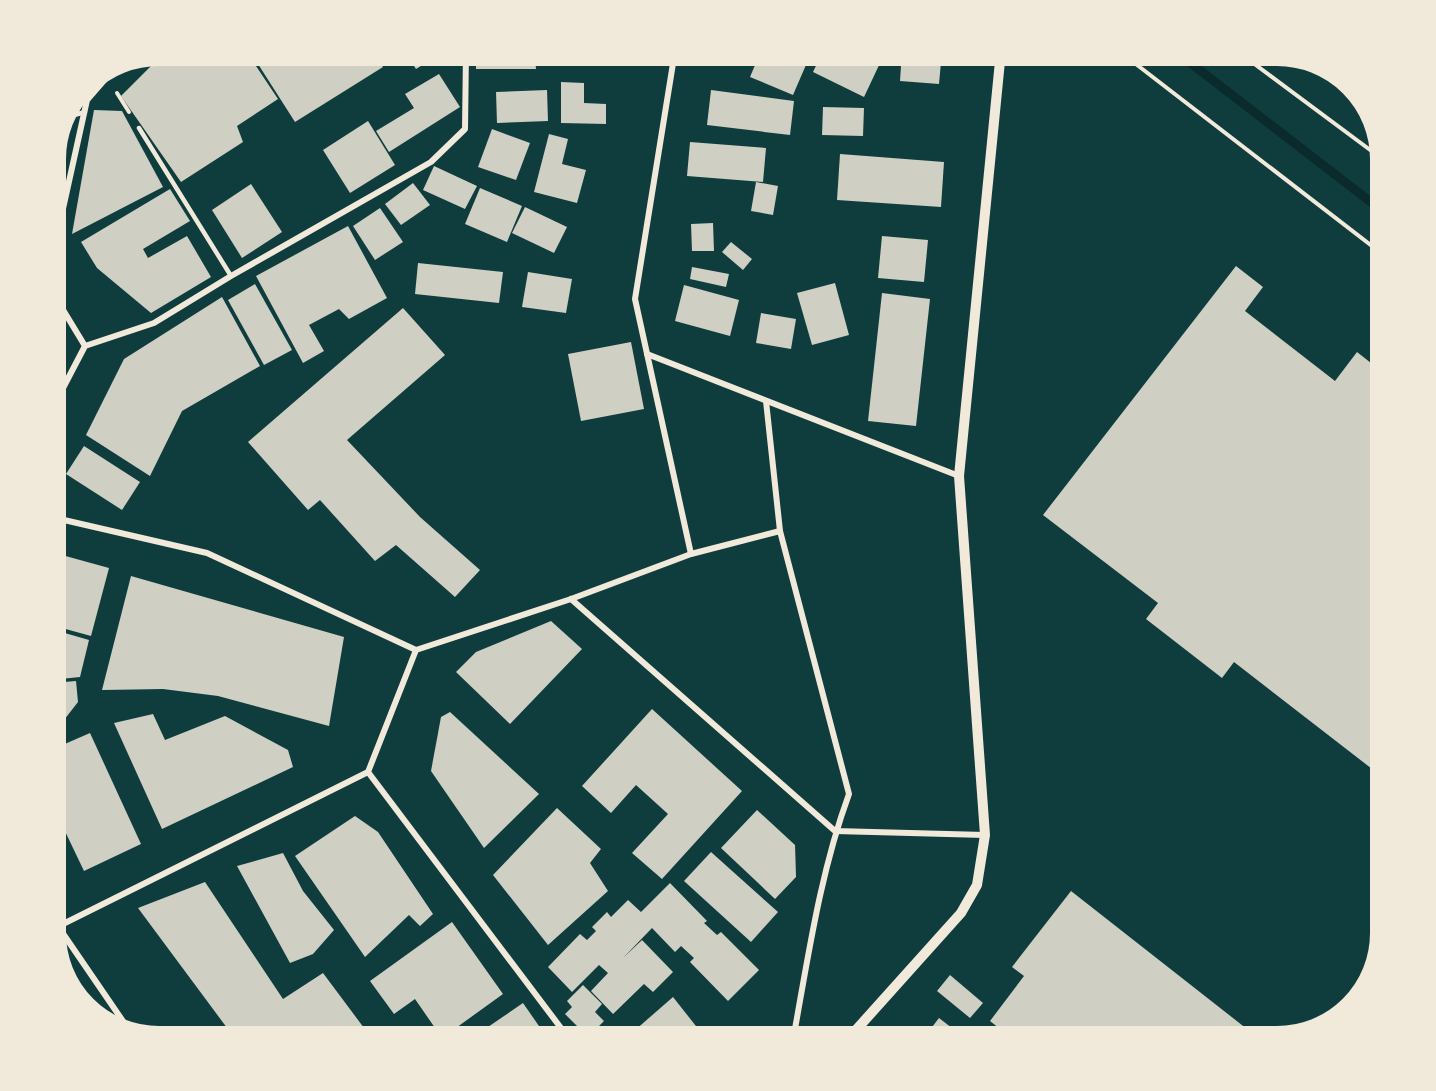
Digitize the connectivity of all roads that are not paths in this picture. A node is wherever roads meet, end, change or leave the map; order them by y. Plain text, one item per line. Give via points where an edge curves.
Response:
1 (466, 62) edge
2 (673, 62) edge
3 (1000, 62) edge
4 (108, 76) edge
5 (85, 111) junction
6 (73, 114) edge
7 (139, 128) road end
8 (62, 214) edge
9 (231, 276) junction
10 (62, 308) edge
11 (85, 346) junction
12 (647, 354) junction
13 (62, 390) edge
14 (766, 401) junction
15 (959, 476) junction
16 (62, 520) edge
17 (780, 531) junction
18 (691, 554) junction
19 (571, 598) junction
20 (416, 650) junction
21 (368, 772) junction
22 (835, 831) junction
23 (985, 835) junction
24 (62, 925) edge
25 (62, 930) edge
26 (124, 1023) edge
27 (562, 1030) edge
28 (795, 1030) edge
29 (856, 1030) edge

1 - 9 street via 465,129 431,162
2 - 12 street via 635,299
3 - 15 street
4 - 5 street via 87,100
5 - 6 lane
5 - 8 street
7 - 9 lane
9 - 11 street via 154,323
10 - 11 street
11 - 13 street
12 - 14 street
12 - 18 street
14 - 15 street
14 - 17 street
15 - 23 street
16 - 20 street via 207,553
17 - 18 street
17 - 22 street via 849,795
18 - 19 street
19 - 20 street
19 - 22 street
20 - 21 street
21 - 24 street
21 - 27 street
22 - 23 street
22 - 28 street
23 - 29 street via 976,885 961,913
25 - 26 street

